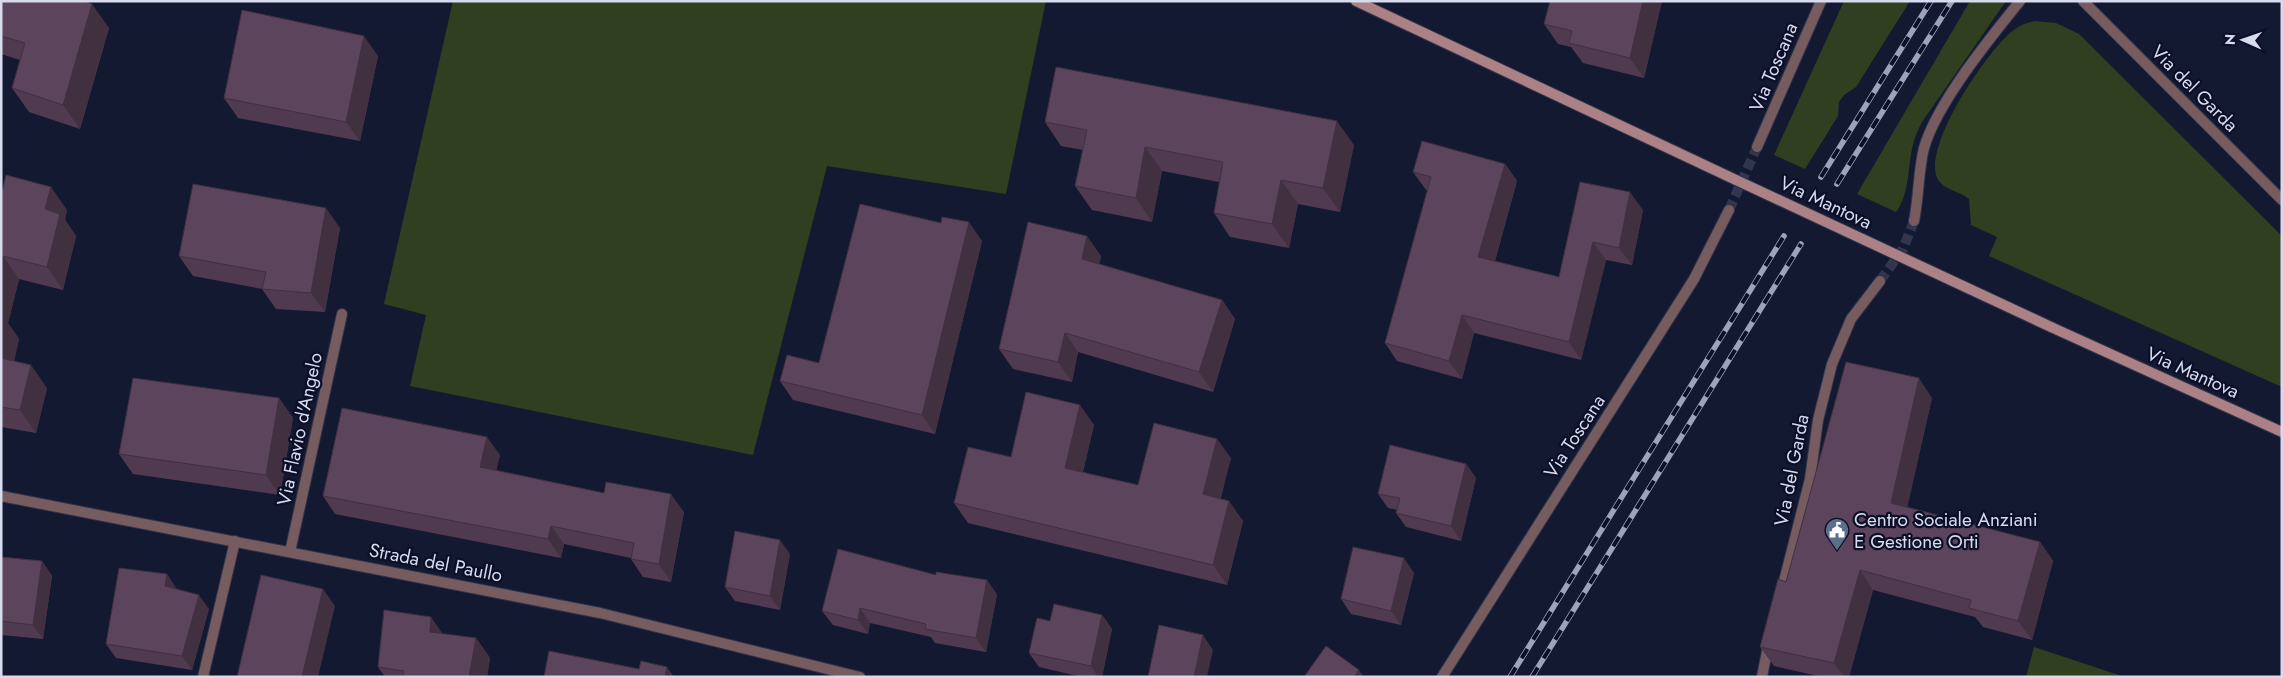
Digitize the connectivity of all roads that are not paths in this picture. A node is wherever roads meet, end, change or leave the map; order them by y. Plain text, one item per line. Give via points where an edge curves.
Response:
1 (1356, 1) edge
2 (1821, 1) edge
3 (2020, 1) edge
4 (2083, 1) edge
5 (1757, 147) tunnel mouth
6 (2282, 200) edge
7 (1729, 210) tunnel mouth
8 (1914, 221) tunnel mouth
9 (1880, 282) tunnel mouth
10 (342, 314) dead end
11 (2282, 432) edge
12 (1, 496) edge
13 (234, 541) junction
14 (290, 552) junction
15 (1779, 602) edge
16 (1772, 631) edge
17 (203, 677) edge
18 (860, 677) edge
19 (1442, 677) edge
20 (1762, 677) edge

1 - 11 main road, Via Mantova, bridge
2 - 5 street, Via Toscana
3 - 8 street via 1971,65 1935,123 1924,149
4 - 6 street, Via del Garda
7 - 19 street, Via Toscana via 1694,280
9 - 15 street, Via del Garda via 1851,319 1832,364 1818,420 1806,497
10 - 14 street, Via Flavio d'Angelo
12 - 13 street, Strada del Paullo
13 - 14 street, Strada del Paullo
13 - 17 street
14 - 18 street, Strada del Paullo via 618,617
16 - 20 street

